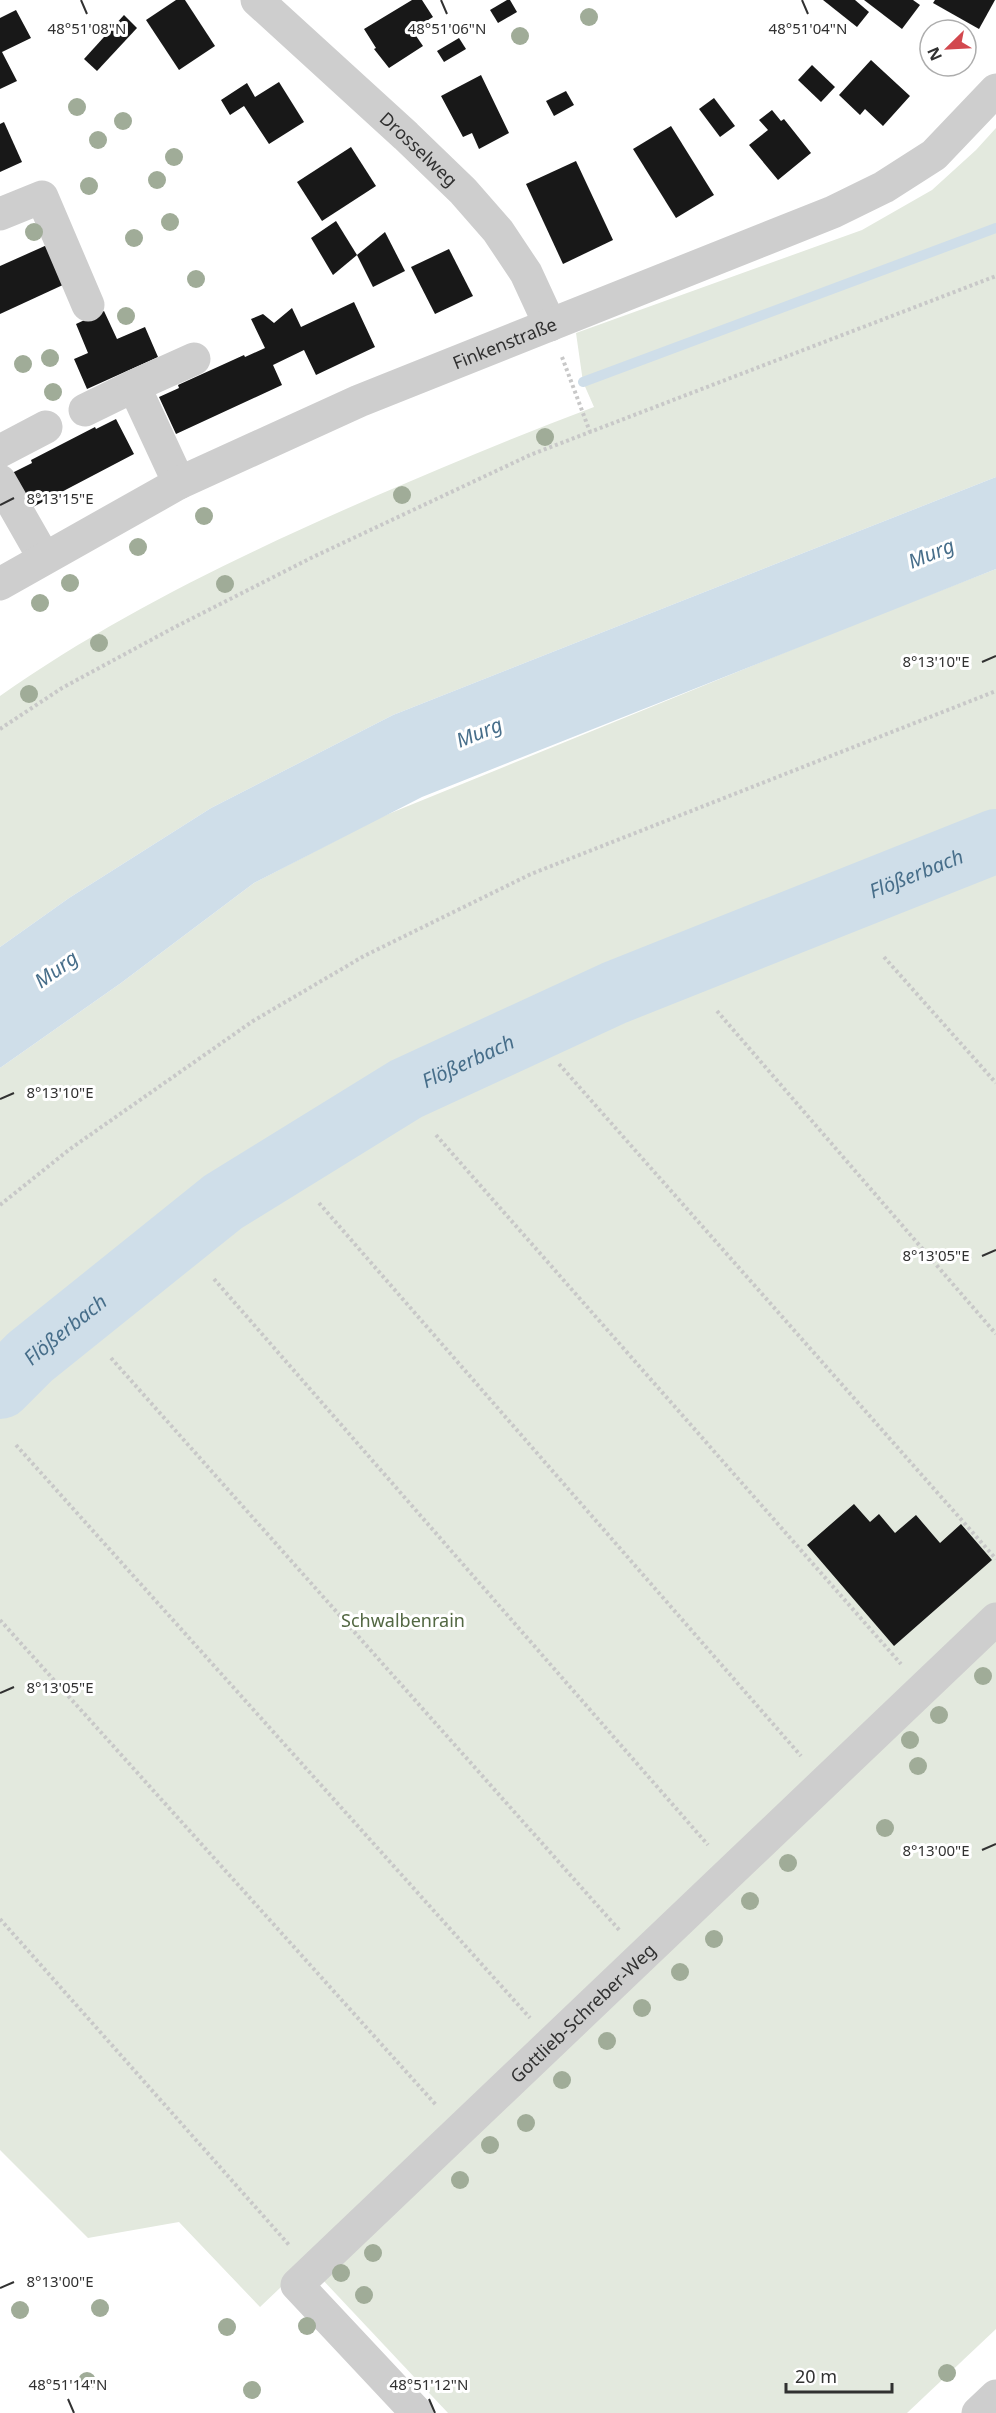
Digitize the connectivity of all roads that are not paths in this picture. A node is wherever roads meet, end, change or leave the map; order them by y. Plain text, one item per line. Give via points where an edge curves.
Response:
1 (257, 0) edge
2 (996, 90) edge
3 (0, 214) edge
4 (88, 304) dead end
5 (550, 325) junction
6 (194, 359) dead end
7 (134, 386) junction
8 (85, 410) dead end
9 (46, 427) dead end
10 (0, 451) edge
11 (0, 481) edge
12 (179, 483) junction
13 (44, 558) junction
14 (0, 584) edge
15 (996, 1619) edge
16 (996, 2396) edge
17 (417, 2413) edge
18 (978, 2413) edge

1 - 5 street, Drosselweg via 463,191 498,231 526,273
2 - 5 street, Finkenstraße via 934,155 884,187 833,212
3 - 4 street via 42,196
5 - 12 street, Finkenstraße via 359,401
6 - 7 street
7 - 8 street
7 - 12 street
9 - 10 street
11 - 13 street
12 - 13 street, Finkenstraße
13 - 14 street, Finkenstraße
15 - 17 street, Gottlieb-Schreber-Weg via 297,2285
16 - 18 street

